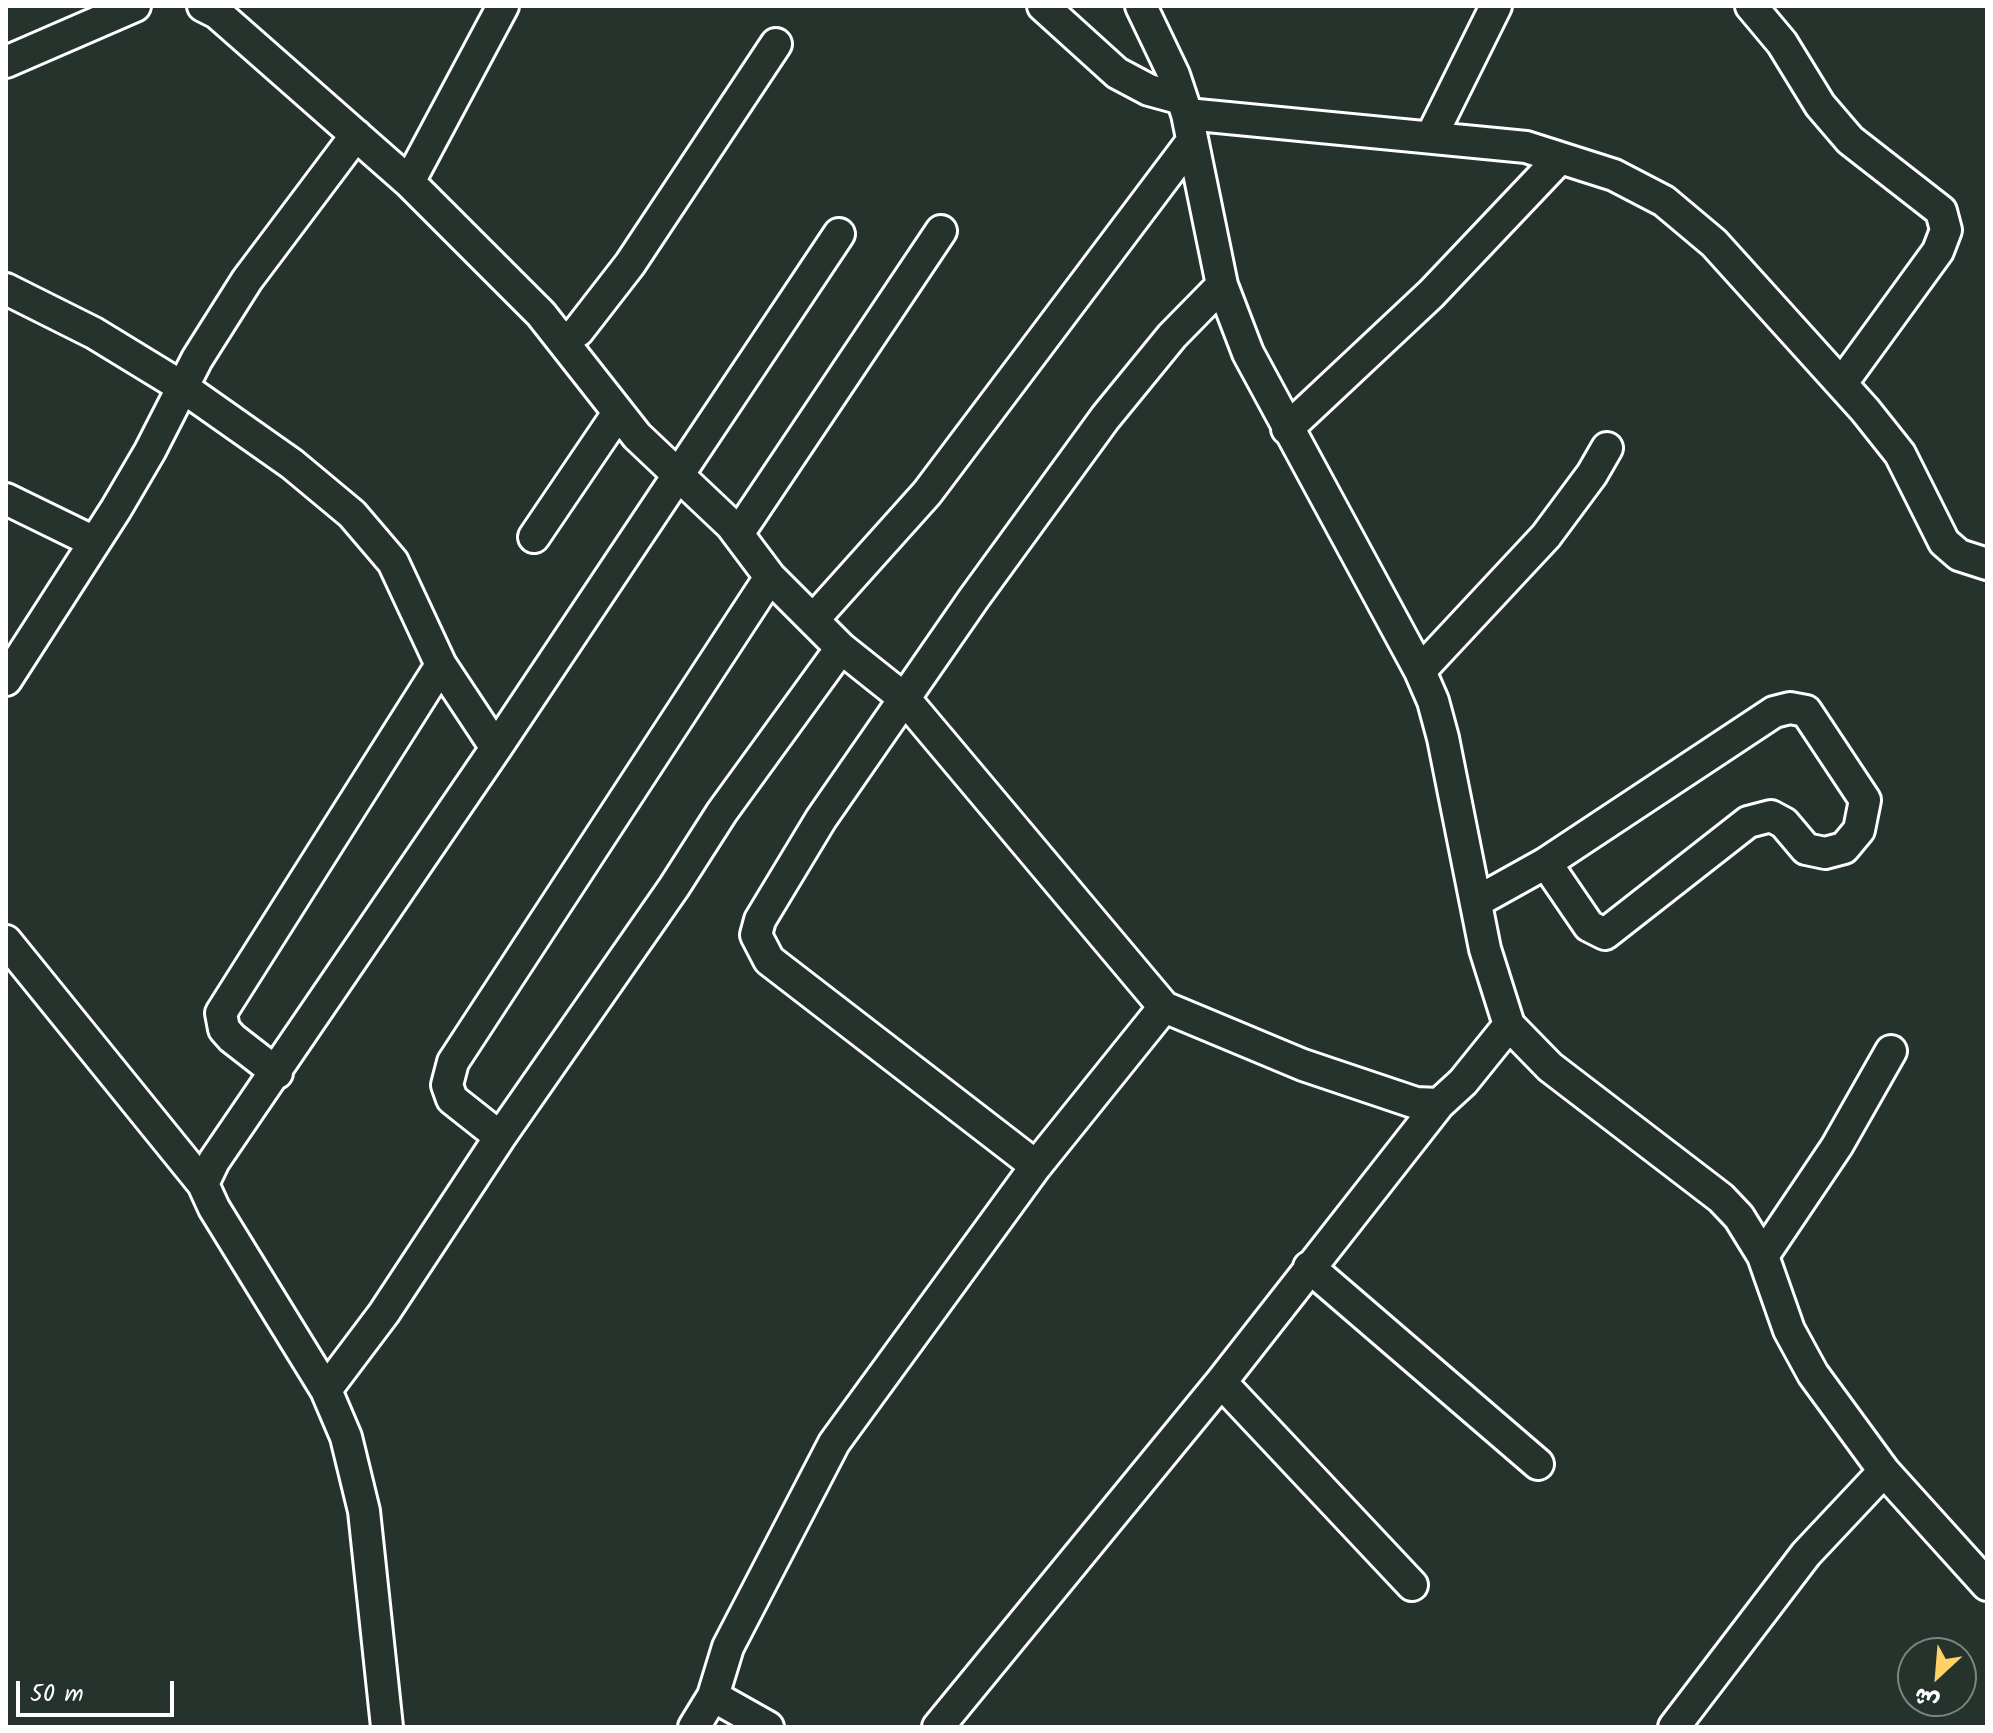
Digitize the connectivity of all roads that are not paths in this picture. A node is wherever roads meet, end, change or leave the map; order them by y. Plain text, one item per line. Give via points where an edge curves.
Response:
1 (135, 6) edge
2 (503, 6) edge
3 (1043, 6) edge
4 (1141, 6) edge
5 (1496, 6) edge
6 (1751, 6) edge
7 (211, 8) edge
8 (776, 44) dead end
9 (6, 62) edge
10 (1187, 118) junction
11 (356, 135) junction
12 (1431, 137) junction
13 (1560, 158) junction
14 (409, 182) junction
15 (941, 231) dead end
16 (839, 234) dead end
17 (1222, 285) junction
18 (6, 289) edge
19 (563, 342) junction
20 (1842, 383) junction
21 (184, 388) junction
22 (618, 413) junction
23 (1287, 429) junction
24 (1607, 448) dead end
25 (679, 475) junction
26 (6, 499) edge
27 (738, 534) junction
28 (534, 537) dead end
29 (92, 541) junction
30 (1987, 564) edge
31 (770, 577) junction
32 (813, 620) junction
33 (841, 648) junction
34 (441, 665) junction
35 (1420, 671) junction
36 (6, 680) edge
37 (905, 699) junction
38 (496, 748) junction
39 (1546, 863) junction
40 (1476, 902) junction
41 (6, 941) edge
42 (1164, 1007) junction
43 (1509, 1025) junction
44 (1891, 1051) dead end
45 (277, 1073) junction
46 (1439, 1104) junction
47 (500, 1137) junction
48 (1036, 1166) junction
49 (203, 1184) junction
50 (1763, 1256) junction
51 (1309, 1267) junction
52 (1221, 1382) junction
53 (326, 1390) junction
54 (1538, 1464) dead end
55 (1884, 1471) junction
56 (1412, 1585) dead end
57 (1987, 1585) edge
58 (713, 1696) junction
59 (954, 1720) edge
60 (387, 1727) edge
61 (694, 1727) edge
62 (768, 1727) edge
63 (1674, 1727) edge

1 - 9 street
2 - 14 street
3 - 10 street via 1117,73
4 - 10 street
5 - 12 street
6 - 20 street via 1850,140 1941,211 1946,230 1938,251
7 - 11 street
8 - 19 street via 630,264 578,331
10 - 12 street
10 - 17 street
10 - 32 street via 1113,242 927,493
11 - 14 street
11 - 21 street via 247,280
12 - 13 street via 1526,147
13 - 20 street via 1614,175 1679,213 1714,243
13 - 23 street via 1431,294
14 - 19 street
15 - 27 street
16 - 25 street
17 - 23 street via 1248,353
17 - 37 street via 1105,418
18 - 21 street via 94,333
19 - 22 street
20 - 30 street via 1900,454 1944,542 1959,555
21 - 29 street
21 - 34 street via 292,464 379,542
22 - 25 street
22 - 28 street
23 - 35 street
24 - 35 street via 1546,536
25 - 27 street
25 - 38 street
26 - 29 street
27 - 31 street
29 - 36 street
31 - 32 street
31 - 47 street via 453,1062 447,1085 452,1099
32 - 33 street
33 - 37 street
33 - 47 street
34 - 38 street
34 - 45 street via 221,1013 232,1038
35 - 40 street via 1443,738
37 - 42 street
37 - 48 street via 821,819 756,935 769,960
38 - 45 street
39 - 39 street via 1774,712 1790,708 1806,711 1865,800 1859,830 1844,848 1825,853 1806,849 1771,816 1748,822 1605,934 1589,926
39 - 40 street
40 - 43 street
41 - 49 street
42 - 46 street via 1382,1093
42 - 48 street
43 - 46 street
43 - 50 street via 1550,1067 1721,1198
44 - 50 street via 1837,1146
45 - 49 street
46 - 51 street
47 - 53 street via 384,1313
48 - 58 street via 834,1443 728,1647
49 - 53 street
50 - 55 street via 1789,1330 1813,1374
51 - 52 street
51 - 54 street
52 - 56 street
52 - 59 street
53 - 60 street via 346,1437 364,1511
55 - 57 street
55 - 63 street via 1806,1554
58 - 61 street
58 - 62 street

